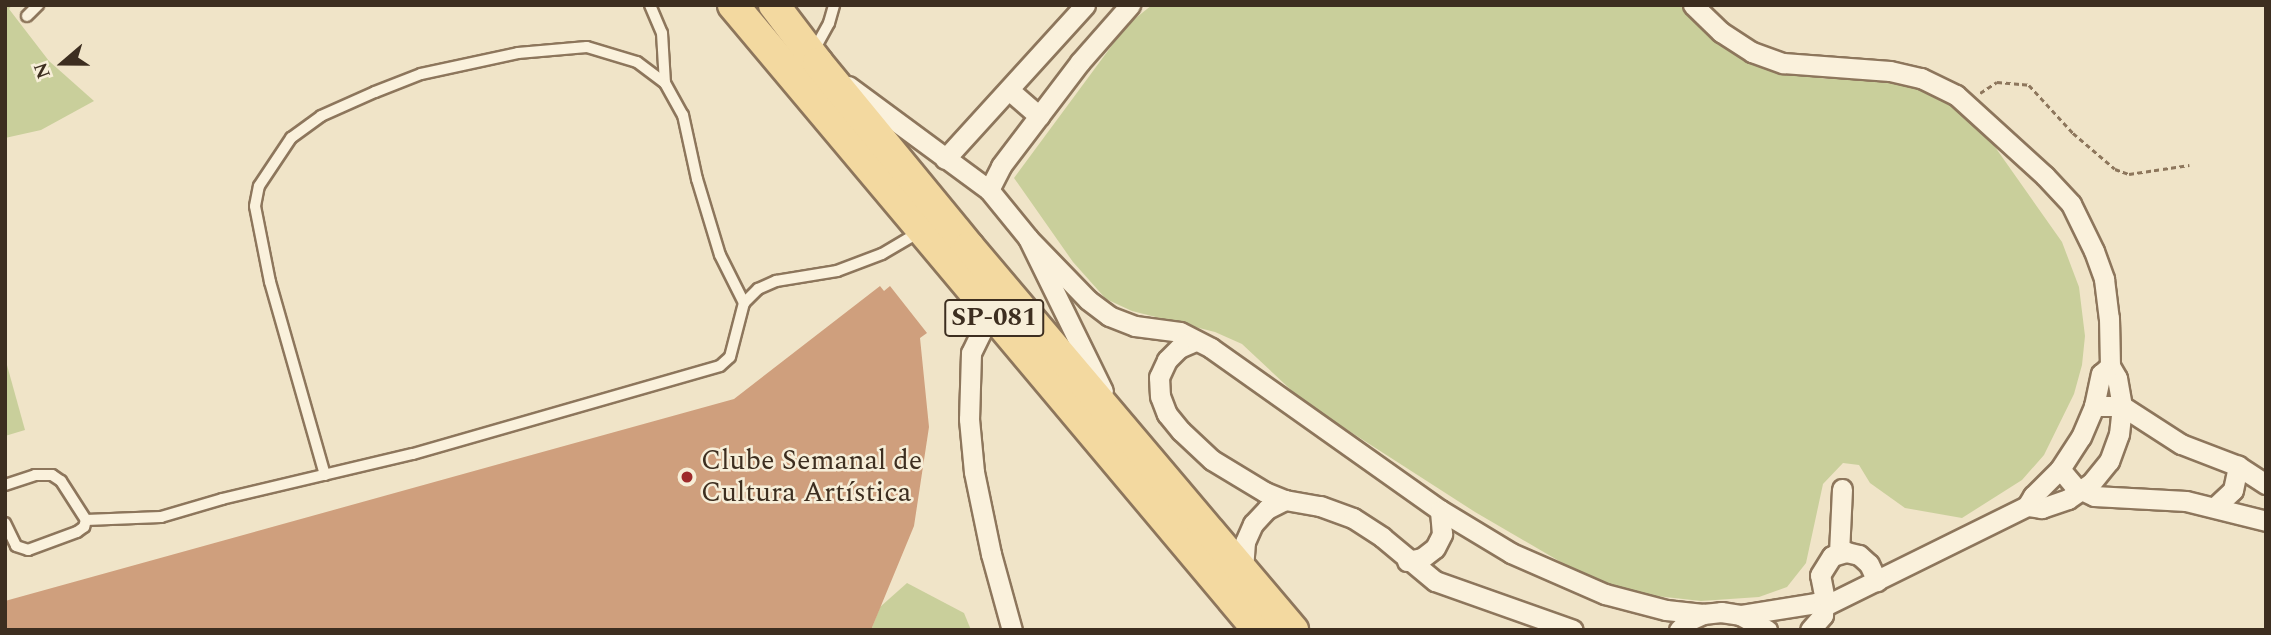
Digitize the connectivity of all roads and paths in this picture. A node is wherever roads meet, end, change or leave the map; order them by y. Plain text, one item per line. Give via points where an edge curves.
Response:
1 (38, 5) edge
2 (650, 5) edge
3 (733, 5) edge
4 (774, 5) edge
5 (792, 5) edge
6 (834, 5) edge
7 (1085, 5) edge
8 (1130, 5) edge
9 (1693, 5) edge
10 (26, 16) dead end
11 (811, 54) junction
12 (665, 83) junction
13 (1009, 90) junction
14 (1966, 104) junction
15 (1039, 116) junction
16 (945, 159) junction
17 (2189, 166) dead end
18 (989, 190) junction
19 (921, 231) junction
20 (1028, 239) junction
21 (744, 303) junction
22 (990, 314) junction
23 (1195, 341) junction
24 (2110, 366) junction
25 (2094, 406) junction
26 (2122, 406) junction
27 (1124, 429) junction
28 (2238, 466) junction
29 (2060, 469) junction
30 (325, 475) junction
31 (2266, 484) edge
32 (5, 485) edge
33 (1842, 489) dead end
34 (2080, 492) junction
35 (1285, 500) junction
36 (2027, 506) junction
37 (2216, 506) junction
38 (1440, 510) junction
39 (86, 520) junction
40 (2266, 520) edge
41 (5, 523) edge
42 (1839, 553) junction
43 (1407, 561) junction
44 (1243, 570) junction
45 (1877, 581) junction
46 (1823, 607) junction
47 (1703, 614) junction
48 (1740, 615) junction
49 (1012, 630) edge
50 (1258, 630) edge
51 (1293, 630) edge
52 (1573, 630) edge
53 (1679, 630) edge
54 (1767, 630) edge
55 (1810, 630) edge

1 - 10 lane
2 - 12 lane via 662,33
3 - 19 main road, SP-081
4 - 11 main road, SP-081
5 - 11 street
6 - 11 lane
7 - 13 street
8 - 15 street
9 - 14 street via 1721,32 1752,52 1783,63 1890,71 1921,78
11 - 16 street
11 - 27 main road, SP-081
12 - 21 lane via 683,115 720,256
12 - 30 lane via 637,62 587,47 517,53 421,74 321,116 291,138 259,186 255,206 270,282
13 - 15 street
13 - 16 street
14 - 17 path via 1997,82 2029,85 2073,133 2115,169 2129,174
14 - 24 street via 2071,204 2104,279
15 - 18 street
16 - 18 street
18 - 20 street
19 - 21 lane via 882,254 837,271 776,281 758,289
19 - 22 main road, SP-081
20 - 23 street via 1109,316 1135,326 1171,329
20 - 27 street
21 - 30 lane via 730,357 720,366
22 - 49 street via 971,353 968,419 991,554
22 - 50 main road, SP-081
23 - 35 street via 1172,353 1162,368 1158,387 1163,406 1212,460
23 - 38 street
24 - 25 street via 2101,374
24 - 26 street
25 - 26 street
25 - 29 street
26 - 28 street via 2181,444
26 - 34 street via 2112,454
27 - 44 main road, SP-081
28 - 31 street
28 - 37 street via 2233,490
29 - 34 street
29 - 36 street
30 - 39 lane via 161,517
32 - 39 lane via 35,475 52,475 61,481
33 - 42 street
34 - 36 street via 2042,508
34 - 37 street
35 - 43 street via 1320,506 1353,519 1382,537
35 - 44 street via 1267,509 1253,524 1245,542
36 - 45 street
37 - 40 street
38 - 43 street via 1442,534 1435,548 1422,558
38 - 47 street via 1511,553 1573,583 1635,603
39 - 41 lane via 77,533 28,551 16,546
42 - 45 street via 1852,552 1864,559
42 - 46 street via 1822,568
43 - 52 street via 1451,588
44 - 51 main road, SP-081
45 - 46 street
46 - 48 street via 1815,603
46 - 55 street via 1823,615
47 - 48 street
47 - 53 street
48 - 54 street

